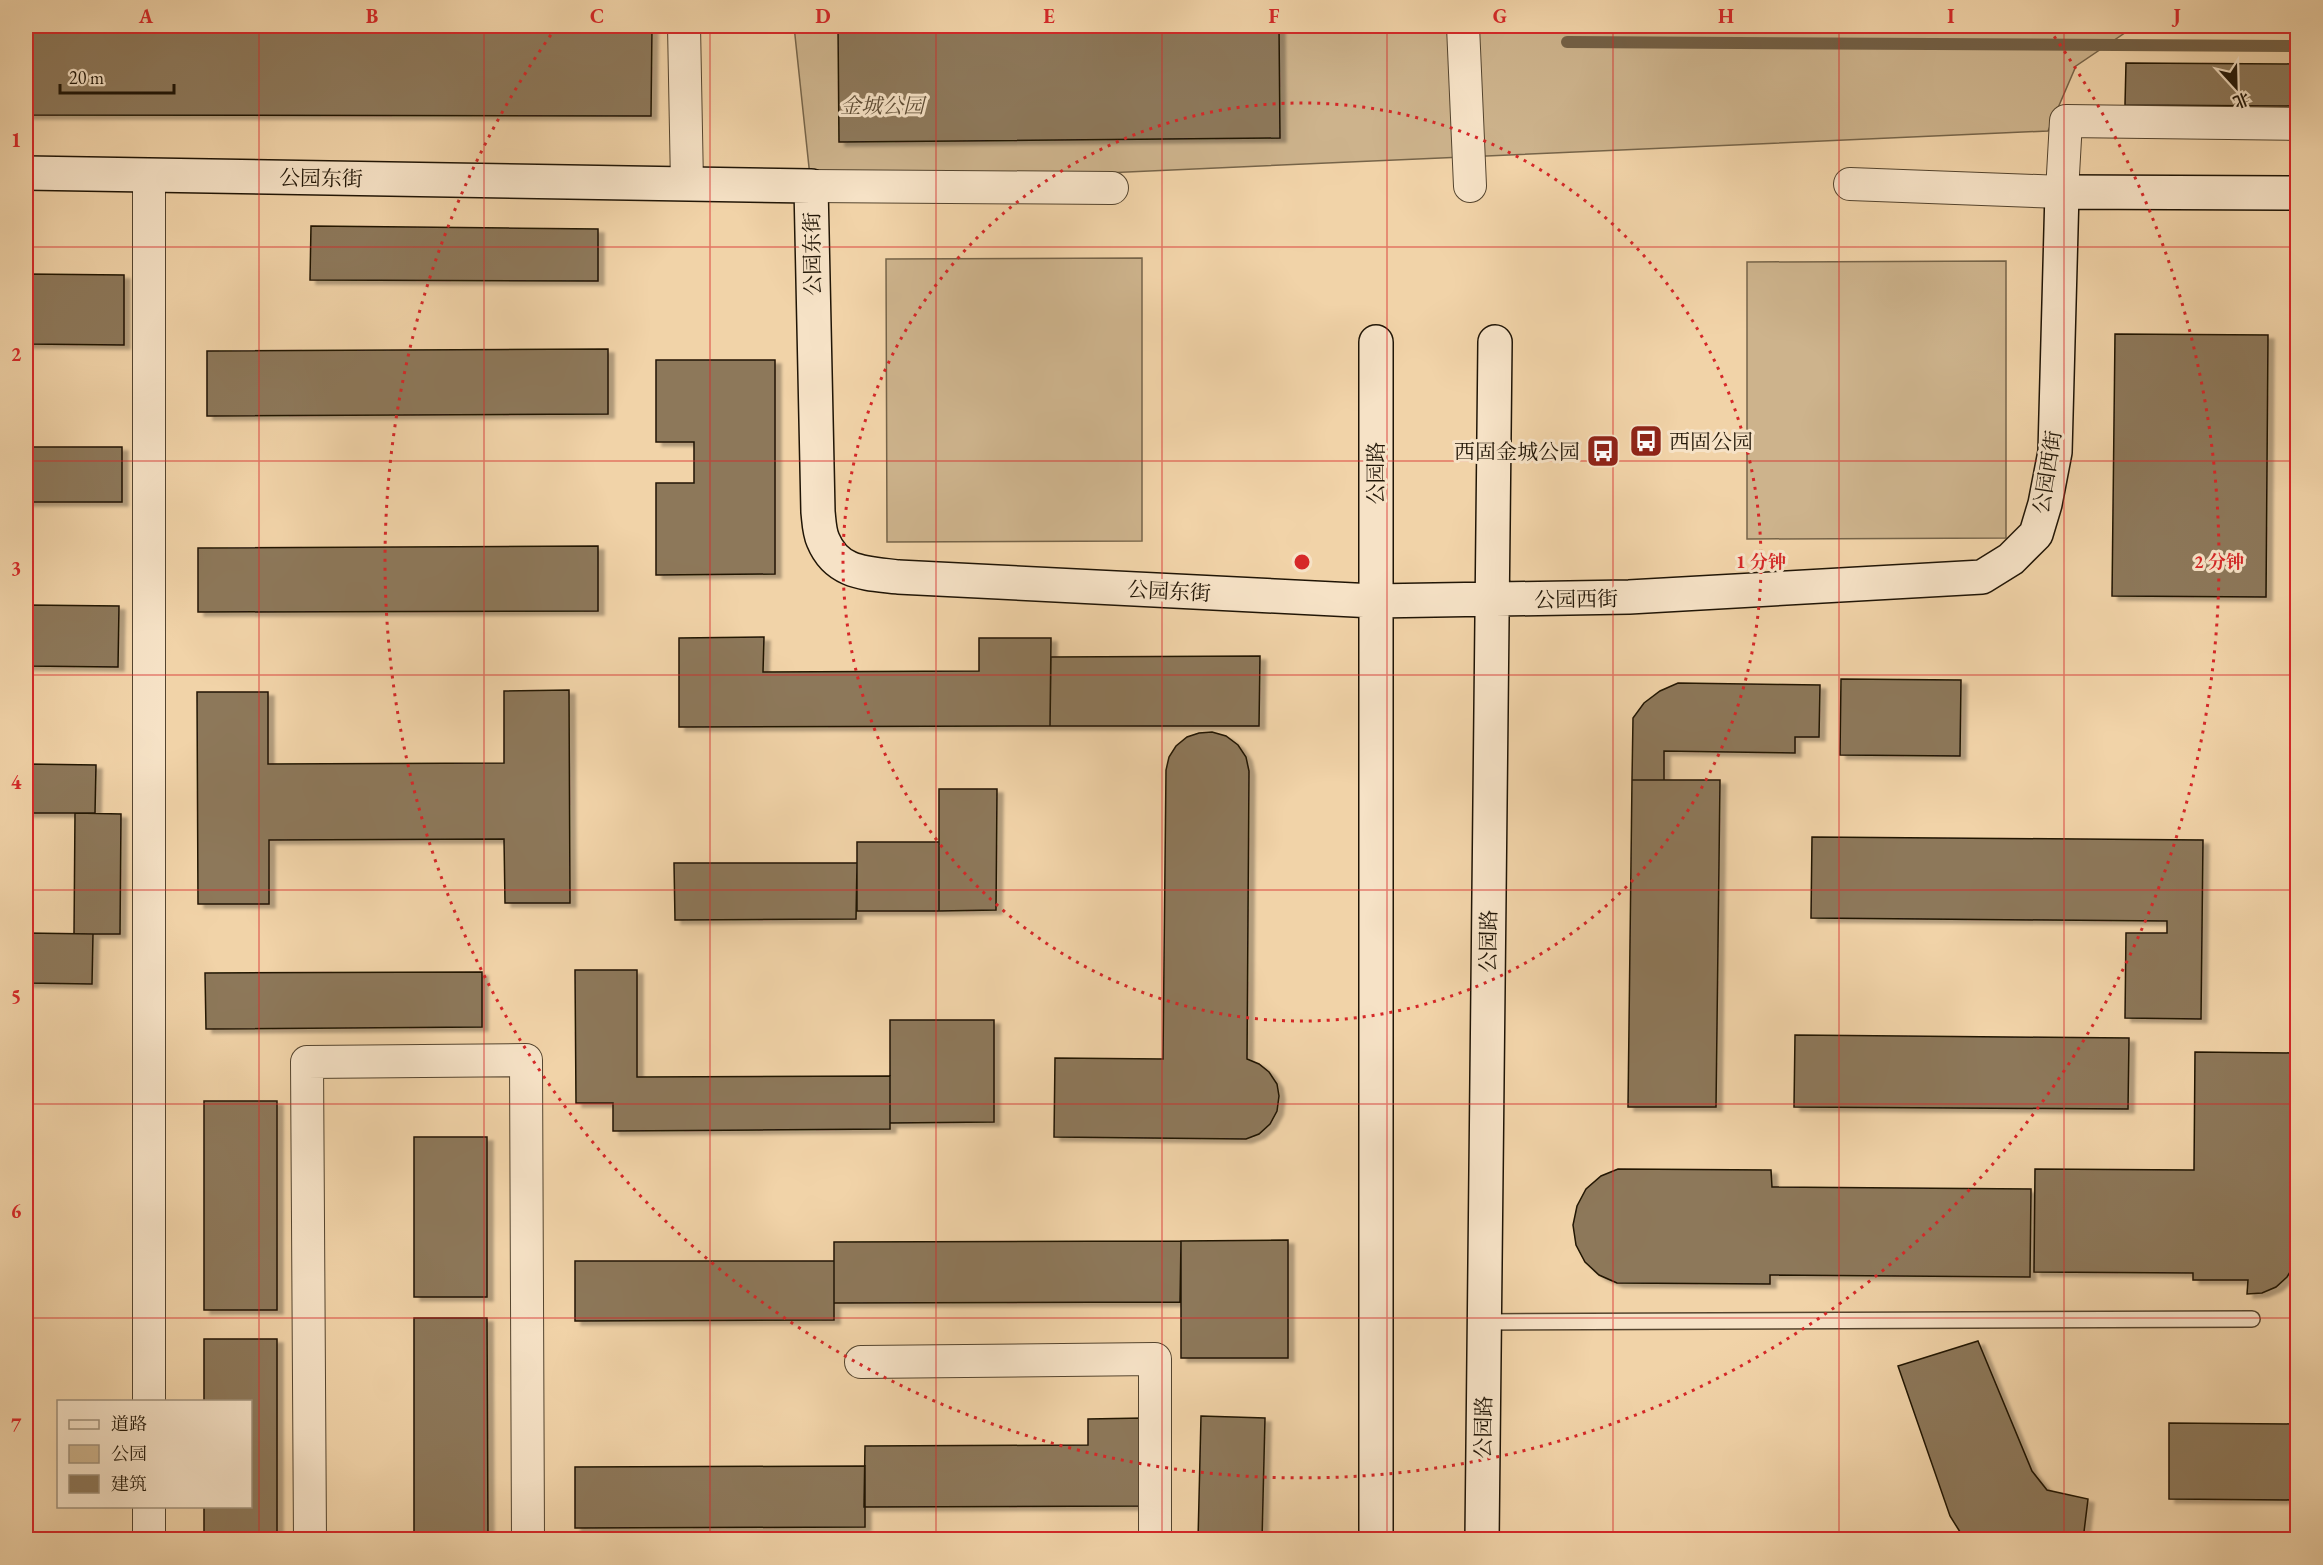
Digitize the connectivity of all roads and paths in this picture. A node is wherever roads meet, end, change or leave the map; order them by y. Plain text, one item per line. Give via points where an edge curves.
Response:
1 (684, 26) edge
2 (1463, 26) edge
3 (2298, 124) edge
4 (26, 172) edge
5 (148, 175) junction
6 (687, 184) junction
7 (1850, 184) dead end
8 (811, 186) junction
9 (1470, 186) dead end
10 (1112, 188) dead end
11 (2062, 192) junction
12 (2298, 193) edge
13 (1376, 342) dead end
14 (1495, 342) dead end
15 (1374, 601) junction
16 (1492, 601) junction
17 (2252, 1319) dead end
18 (1484, 1323) junction
19 (861, 1362) dead end
20 (149, 1400) edge
21 (149, 1508) edge
22 (149, 1539) edge
23 (310, 1539) edge
24 (528, 1539) edge
25 (1155, 1539) edge
26 (1376, 1539) edge
27 (1482, 1539) edge

1 - 6 street
2 - 9 street
3 - 11 street via 2066,121
4 - 5 street, 公园东街
5 - 6 street, 公园东街
5 - 20 street
6 - 8 street, 公园东街
7 - 11 street
8 - 10 street
8 - 15 street, 公园东街 via 818,512 823,540 837,561 854,572 898,578
11 - 12 street
11 - 16 street, 公园西街 via 2055,452 2036,534 2011,559 1982,577
13 - 15 street, 公园路
14 - 16 street, 公园路
15 - 16 street, 公园东街
15 - 26 street, 公园路
16 - 18 street, 公园路
17 - 18 lane
18 - 27 street, 公园路
19 - 25 street via 1155,1359
21 - 22 street
23 - 24 street via 307,1062 526,1060

